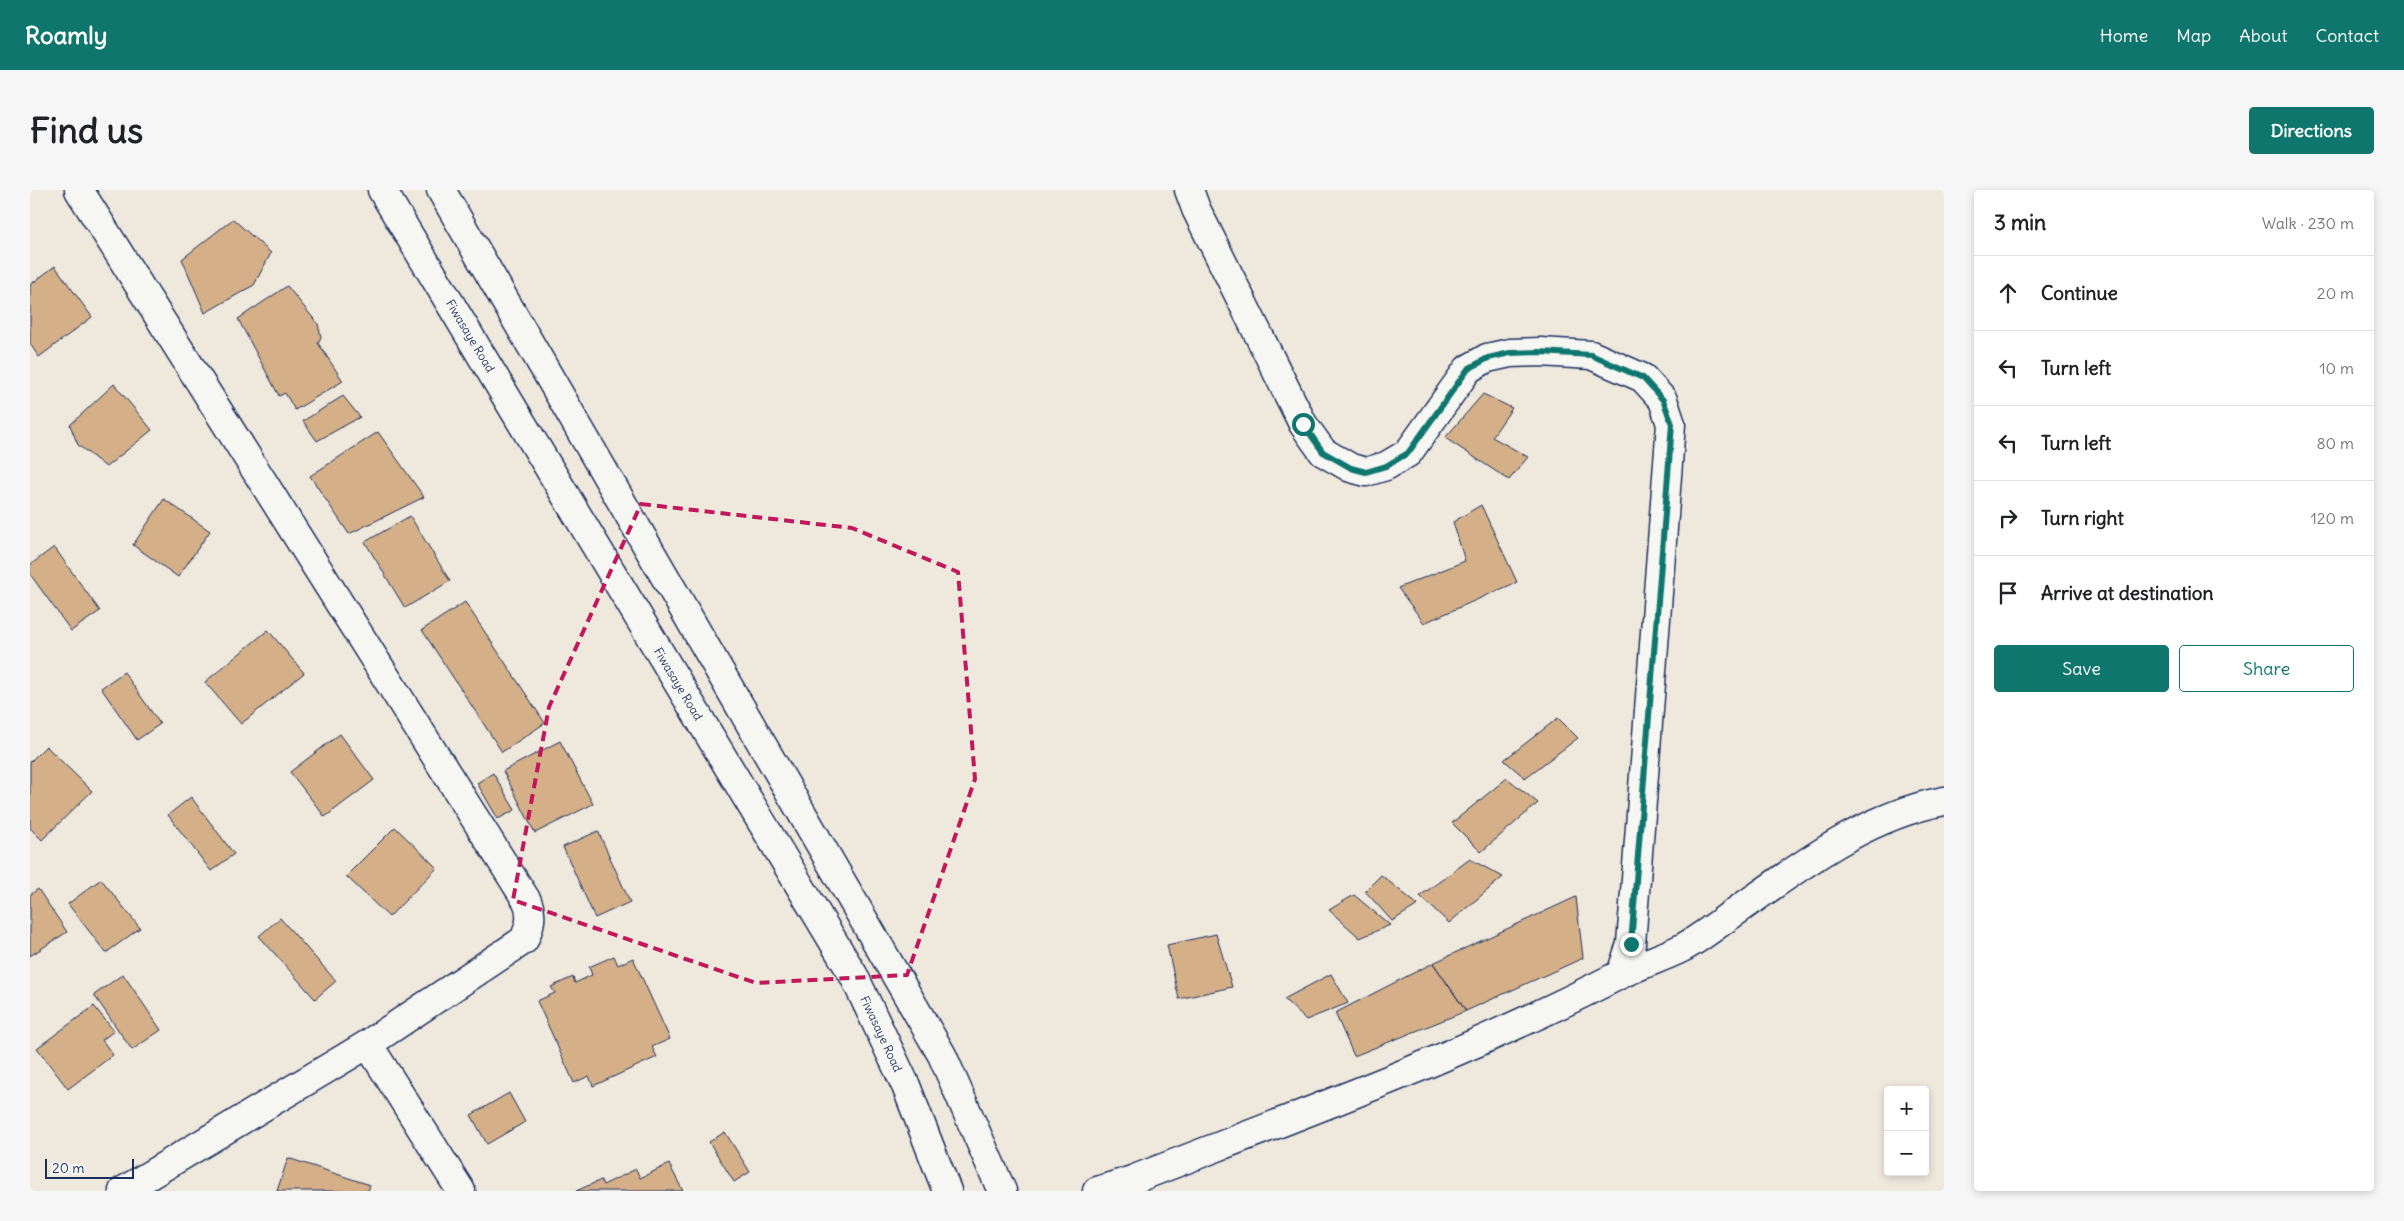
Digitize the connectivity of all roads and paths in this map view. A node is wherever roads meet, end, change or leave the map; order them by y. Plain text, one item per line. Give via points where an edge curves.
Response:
1 (79, 190) edge
2 (382, 190) edge
3 (441, 190) edge
4 (1189, 190) edge
5 (1944, 802) edge
6 (1621, 974) junction
7 (368, 1044) junction
8 (123, 1191) edge
9 (461, 1191) edge
10 (947, 1191) edge
11 (1002, 1191) edge
12 (1097, 1191) edge

1 - 7 street via 531,911 530,926 524,940
2 - 10 street, Fiwasaye Road via 854,976 906,1086
3 - 11 street via 942,1055
4 - 6 street via 1303,424 1323,452 1351,468 1366,472 1386,466 1408,453 1468,369 1495,356 1540,352 1591,355 1643,378 1663,400 1672,424 1631,944
5 - 6 street via 1914,807 1864,828 1800,867 1683,948
6 - 12 street via 1495,1036
7 - 8 street
7 - 9 street

